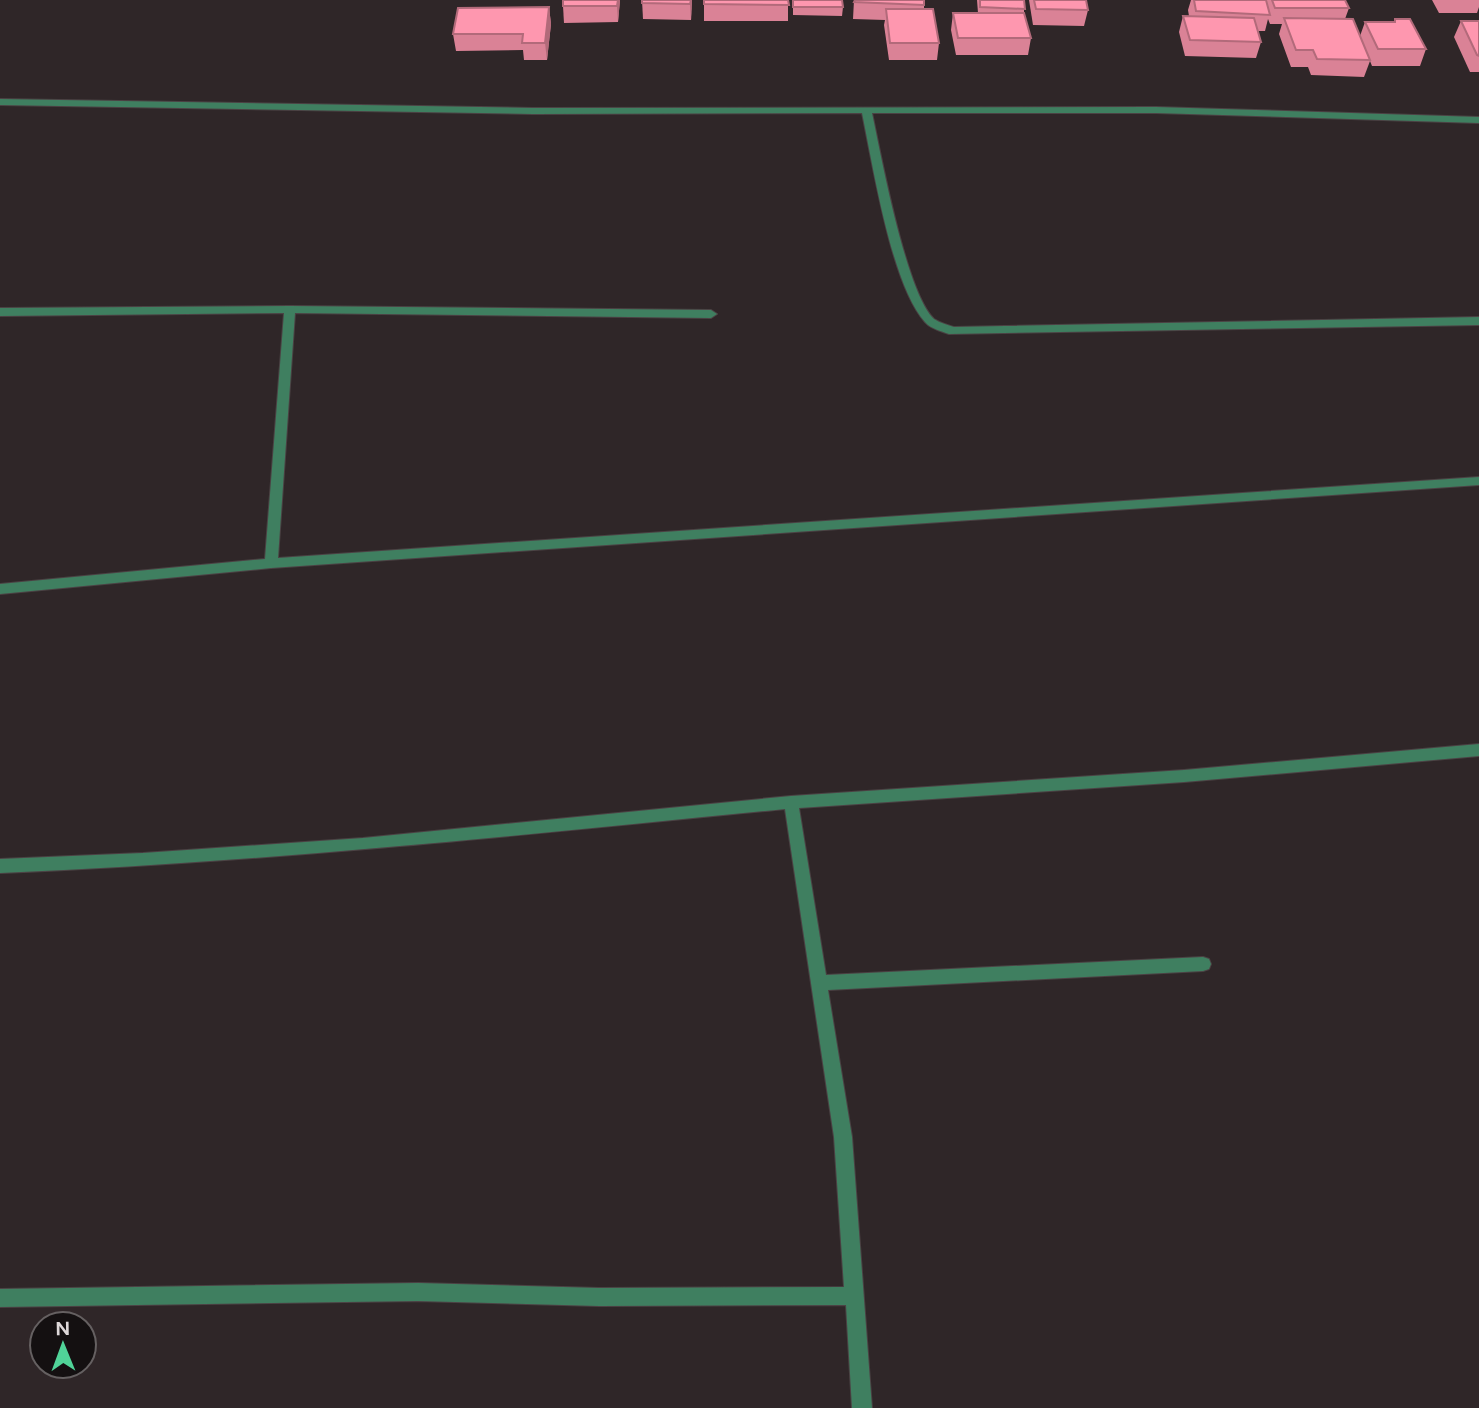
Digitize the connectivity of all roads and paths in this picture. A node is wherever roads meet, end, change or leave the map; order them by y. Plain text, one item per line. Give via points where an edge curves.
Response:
1 (0, 102) edge
2 (866, 113) junction
3 (1479, 121) edge
4 (290, 309) junction
5 (0, 312) edge
6 (711, 314) dead end
7 (1479, 321) edge
8 (1479, 481) edge
9 (271, 563) junction
10 (0, 589) edge
11 (1479, 750) edge
12 (791, 802) junction
13 (0, 866) edge
14 (1203, 964) dead end
15 (818, 983) junction
16 (852, 1296) junction
17 (0, 1298) edge
18 (862, 1408) edge

1 - 2 street
2 - 3 street via 1156,110
2 - 7 street via 918,304 930,322 953,331
4 - 5 street
4 - 6 street
4 - 9 street
8 - 9 street
9 - 10 street
11 - 12 street via 1184,776
12 - 13 street via 363,844
12 - 15 street
14 - 15 street
15 - 16 street via 843,1137
16 - 17 street via 418,1292
16 - 18 street

